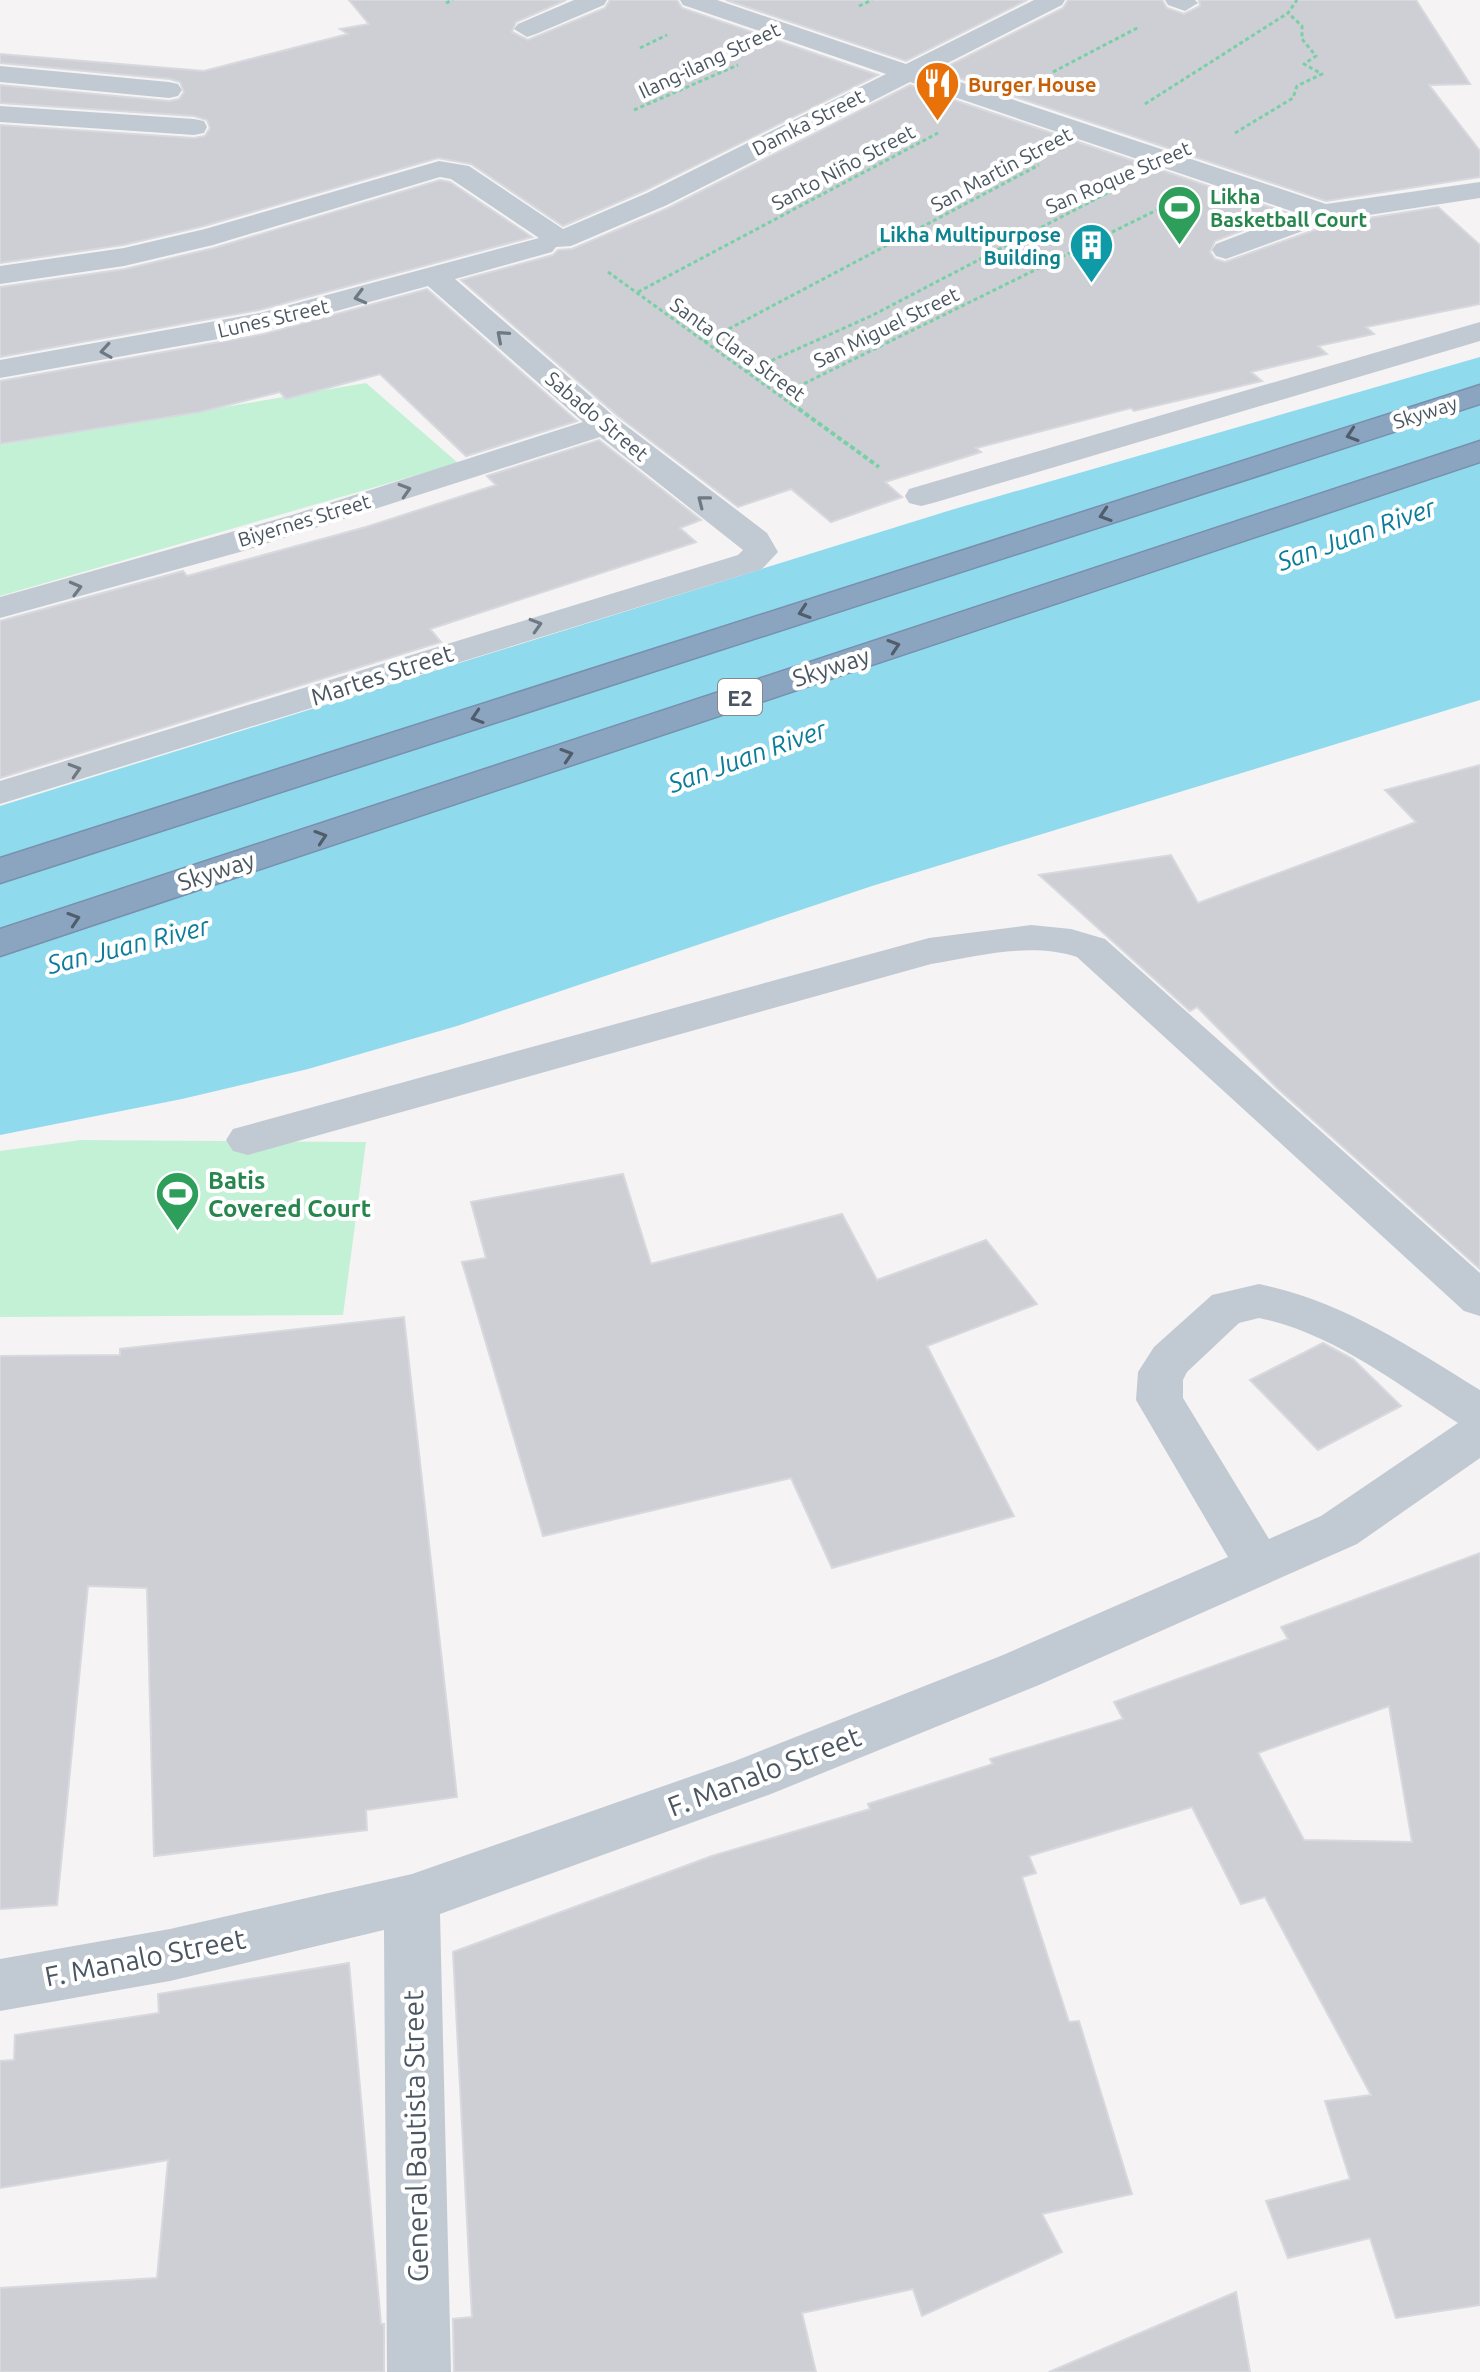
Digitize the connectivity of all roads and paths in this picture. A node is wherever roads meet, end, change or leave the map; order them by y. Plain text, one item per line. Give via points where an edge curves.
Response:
1 (453, 0) edge
2 (595, 0) edge
3 (692, 0) edge
4 (1053, 0) edge
5 (1297, 0) edge
6 (1181, 1) edge
7 (446, 3) dead end
8 (1288, 13) junction
9 (527, 29) dead end
10 (796, 35) junction
11 (903, 72) junction
12 (0, 74) edge
13 (169, 90) dead end
14 (993, 104) junction
15 (634, 110) dead end
16 (0, 114) edge
17 (194, 127) dead end
18 (1094, 136) junction
19 (1177, 163) junction
20 (1222, 179) junction
21 (1480, 190) edge
22 (1324, 213) junction
23 (552, 243) junction
24 (1226, 250) dead end
25 (0, 275) edge
26 (435, 277) junction
27 (638, 292) junction
28 (1480, 331) edge
29 (704, 342) junction
30 (0, 369) edge
31 (746, 372) junction
32 (1480, 394) edge
33 (779, 396) junction
34 (605, 425) junction
35 (1480, 451) edge
36 (886, 472) dead end
37 (921, 496) dead end
38 (761, 552) joint
39 (0, 608) edge
40 (0, 793) edge
41 (0, 871) edge
42 (0, 943) edge
43 (248, 1140) dead end
44 (1480, 1299) edge
45 (1480, 1414) edge
46 (1480, 1433) edge
47 (1258, 1566) junction
48 (412, 1899) junction
49 (0, 1985) edge
50 (419, 2372) edge

1 - 7 path
2 - 9 street
3 - 10 street
4 - 11 street, Damka Street
5 - 8 path, San Martin Street
6 - 14 path, Santo Niño Street
8 - 18 path, San Martin Street
8 - 19 path, San Roque Street via 1302,26 1302,39 1316,56 1304,64 1322,74 1223,140 1213,154
10 - 11 street
10 - 15 path, Ilang-ilang Street
11 - 14 street
11 - 23 street, Damka Street via 657,199
12 - 13 street
14 - 18 street
14 - 27 path, Santo Niño Street
16 - 17 street
18 - 19 street
18 - 29 path, San Martin Street
19 - 20 street
19 - 31 path, San Roque Street via 1061,213 800,352
20 - 22 street
20 - 33 path, San Miguel Street
21 - 22 street
22 - 24 street
23 - 25 street via 459,172 439,169 213,236 124,257
23 - 26 street, Lunes Street
23 - 27 path, Santa Clara Street
26 -> 30 street, Lunes Street via 263,322
34 -> 26 street, Sabado Street
27 - 29 path, Santa Clara Street
28 - 37 street
29 - 31 path, Santa Clara Street
31 - 33 path, Santa Clara Street
32 -> 41 highway, Skyway
33 - 36 path, Santa Clara Street
38 -> 34 street, Sabado Street via 755,540
39 -> 34 street, Biyernes Street via 408,489
42 -> 35 highway, Skyway / E2
40 -> 38 street, Martes Street via 750,562
43 - 44 street via 929,951 1039,935 1070,939 1091,948
45 - 47 street via 1344,1329 1283,1306 1233,1305 1165,1364 1157,1382 1160,1400
46 - 47 street, F. Manalo Street via 1339,1530
47 - 48 street, F. Manalo Street via 1021,1670 752,1778
48 - 49 street, F. Manalo Street via 170,1955
48 - 50 street, General Bautista Street

